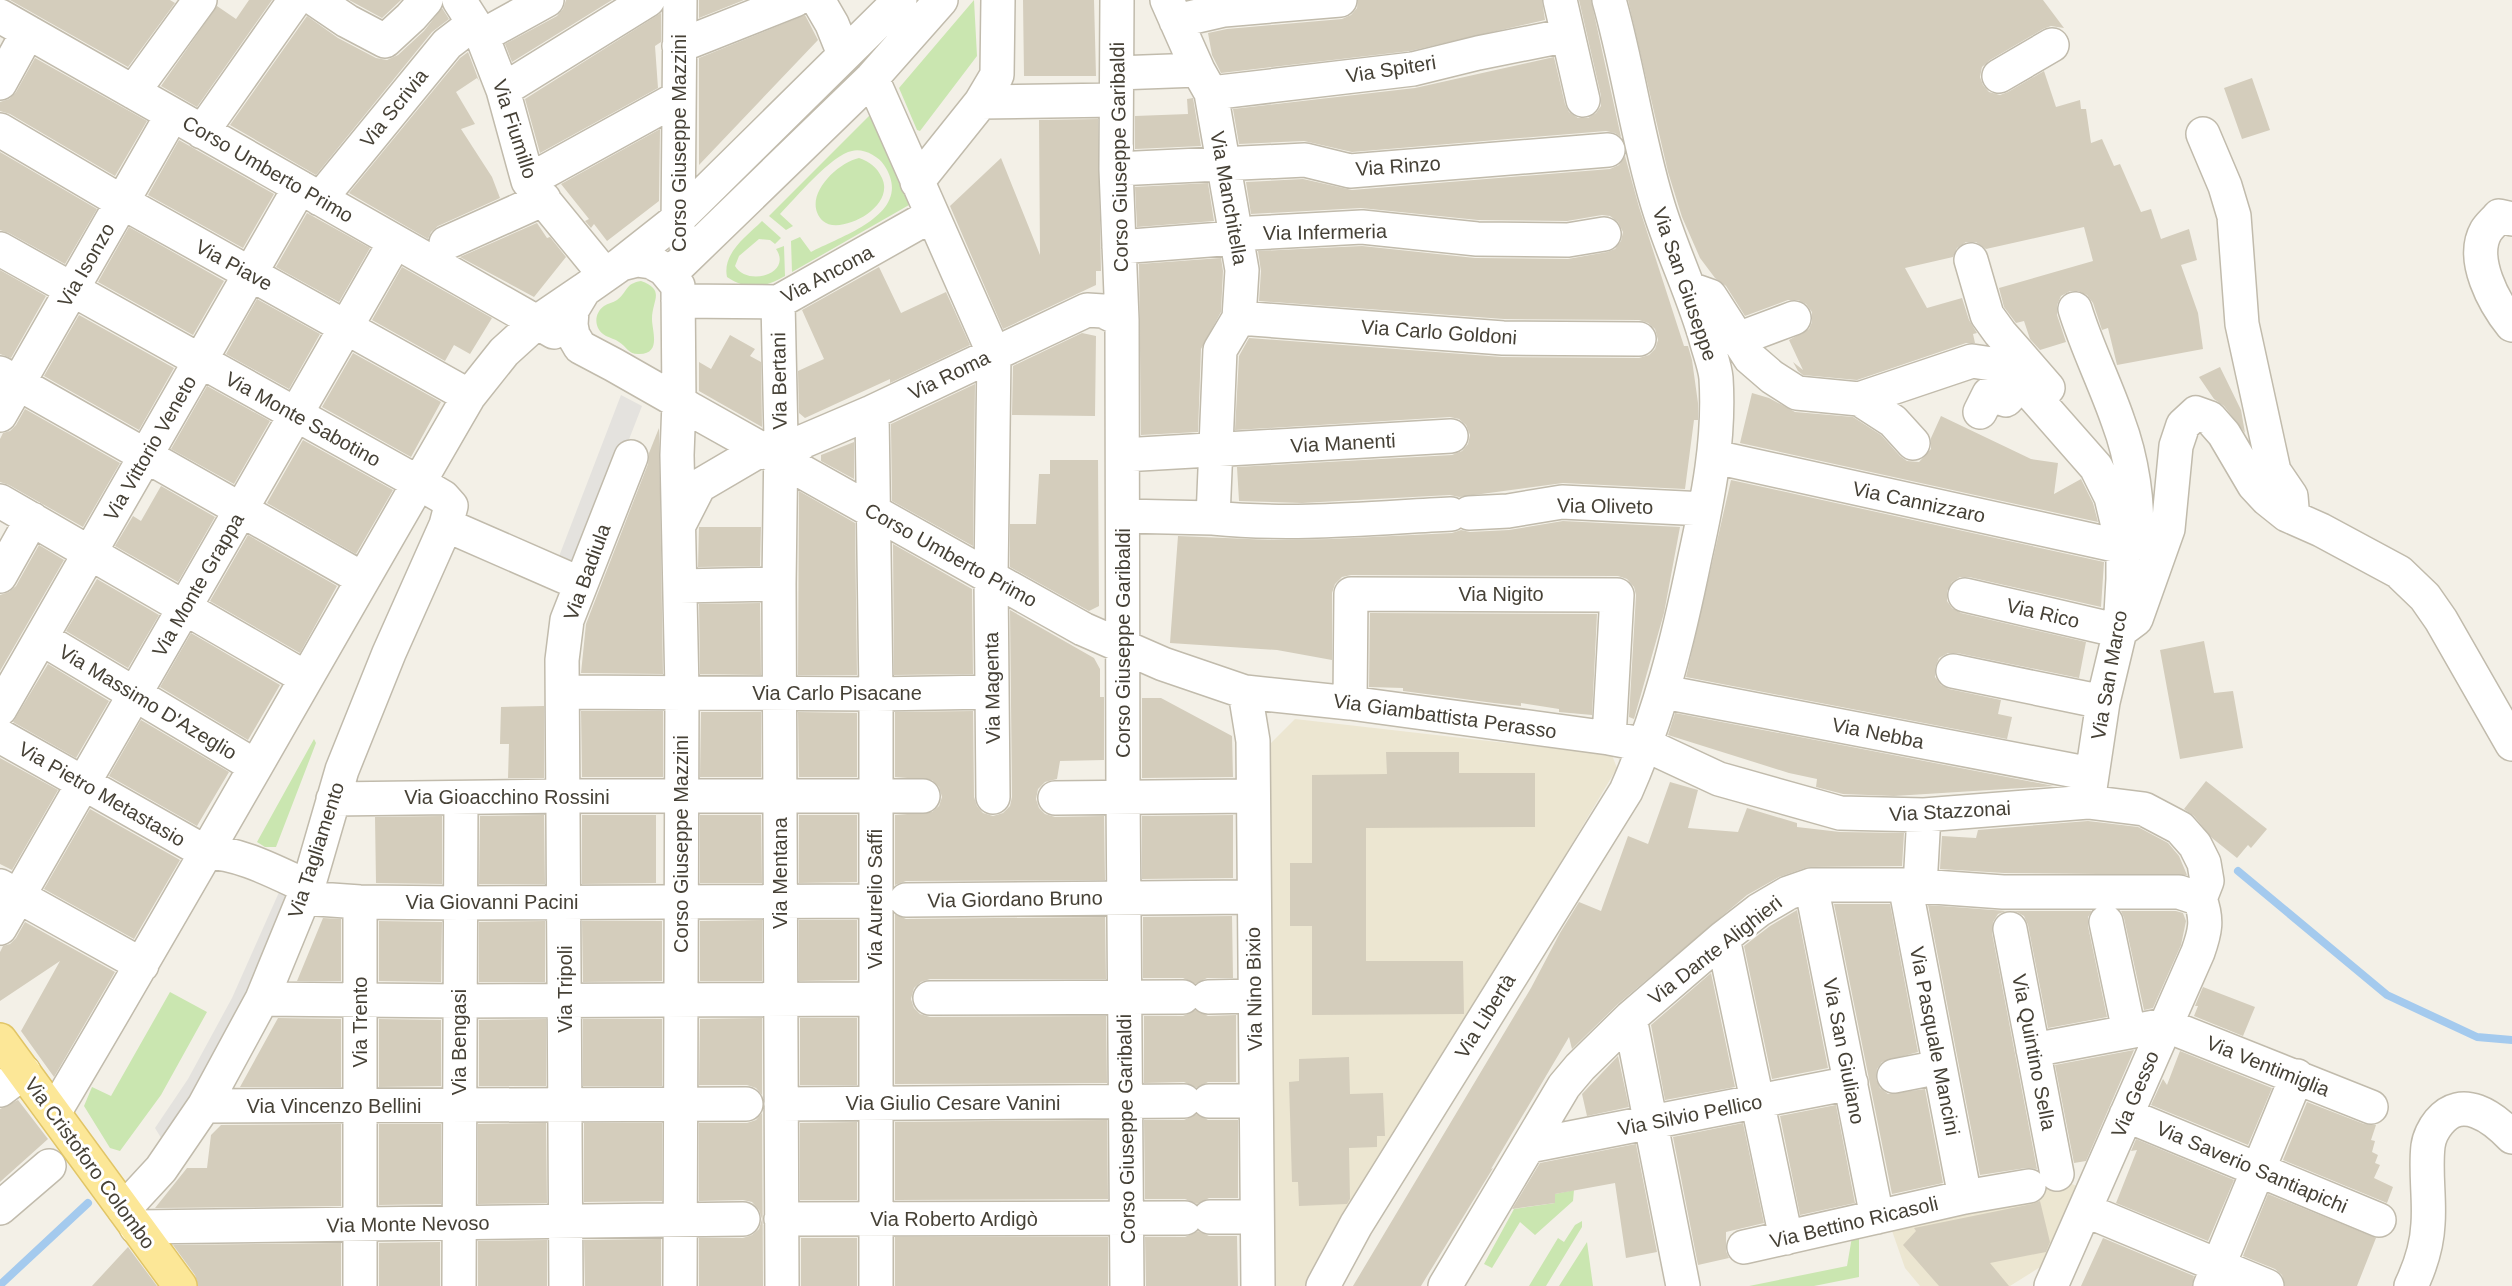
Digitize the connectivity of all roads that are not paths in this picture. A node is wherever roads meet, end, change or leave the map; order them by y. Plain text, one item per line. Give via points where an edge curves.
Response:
1 (200, 0) edge
2 (295, 0) edge
3 (316, 0) edge
4 (426, 0) edge
5 (648, 0) edge
6 (680, 0) edge
7 (795, 0) edge
8 (900, 0) edge
9 (941, 0) edge
10 (998, 0) edge
11 (1117, 0) edge
12 (1340, 0) edge
13 (1560, 0) edge
14 (1609, 0) edge
15 (540, 2) edge
16 (1172, 10) edge
17 (825, 12) edge
18 (0, 16) edge
19 (472, 20) edge
20 (28, 32) junction
21 (1568, 35) junction
22 (2052, 45) dead end
23 (679, 46) junction
24 (844, 54) junction
25 (1999, 76) dead end
26 (1205, 82) junction
27 (0, 83) edge
28 (1116, 87) junction
29 (503, 90) junction
30 (877, 90) junction
31 (133, 92) junction
32 (678, 98) junction
33 (1583, 100) dead end
34 (981, 102) junction
35 (172, 115) junction
36 (0, 130) edge
37 (202, 132) junction
38 (2203, 134) dead end
39 (1608, 150) dead end
40 (1222, 164) junction
41 (1116, 169) junction
42 (917, 182) junction
43 (536, 190) junction
44 (310, 193) junction
45 (122, 202) junction
46 (932, 216) junction
47 (678, 219) junction
48 (2512, 219) edge
49 (1604, 234) dead end
50 (1236, 238) junction
51 (395, 242) junction
52 (446, 243) dead end
53 (1119, 247) junction
54 (0, 249) edge
55 (1971, 260) dead end
56 (250, 274) junction
57 (603, 276) junction
58 (678, 284) junction
59 (72, 289) junction
60 (1690, 289) junction
61 (778, 302) junction
62 (2075, 309) dead end
63 (1239, 318) junction
64 (1794, 318) dead end
65 (1122, 320) junction
66 (537, 322) junction
67 (2512, 325) edge
68 (346, 328) junction
69 (1639, 339) dead end
70 (1738, 339) junction
71 (678, 346) junction
72 (580, 347) junction
73 (994, 354) junction
74 (200, 361) junction
75 (614, 365) junction
76 (9, 379) edge
77 (2022, 383) junction
78 (469, 396) junction
79 (1859, 399) junction
80 (678, 402) junction
81 (872, 412) junction
82 (1980, 412) dead end
83 (0, 415) edge
84 (296, 415) junction
85 (1451, 436) dead end
86 (1913, 443) dead end
87 (1223, 447) junction
88 (771, 454) junction
89 (1123, 455) junction
90 (146, 456) junction
91 (631, 457) dead end
92 (1715, 457) junction
93 (418, 483) junction
94 (2111, 497) junction
95 (0, 501) edge
96 (1705, 509) junction
97 (241, 510) junction
98 (874, 512) junction
99 (2287, 514) junction
100 (1123, 516) junction
101 (32, 519) junction
102 (1226, 519) junction
103 (446, 525) junction
104 (678, 526) junction
105 (2123, 547) junction
106 (90, 552) junction
107 (0, 576) edge
108 (991, 578) junction
109 (363, 579) junction
110 (2123, 579) junction
111 (581, 584) junction
112 (779, 584) junction
113 (680, 586) junction
114 (1965, 595) dead end
115 (185, 608) junction
116 (2120, 631) junction
117 (41, 638) junction
118 (1124, 647) junction
119 (1953, 670) dead end
120 (306, 678) junction
121 (682, 691) junction
122 (564, 692) junction
123 (992, 692) junction
124 (1245, 692) junction
125 (1664, 692) junction
126 (780, 693) junction
127 (135, 694) junction
128 (876, 694) junction
129 (2103, 702) junction
130 (1350, 703) junction
131 (0, 709) edge
132 (0, 735) edge
133 (1609, 738) junction
134 (2512, 744) edge
135 (1646, 745) junction
136 (255, 766) junction
137 (83, 783) junction
138 (2090, 788) junction
139 (564, 796) junction
140 (780, 796) junction
141 (875, 796) junction
142 (923, 796) dead end
143 (1123, 796) junction
144 (1252, 796) junction
145 (993, 797) dead end
146 (460, 798) junction
147 (682, 798) junction
148 (1055, 798) dead end
149 (333, 799) junction
150 (1924, 815) junction
151 (205, 852) junction
152 (1811, 885) junction
153 (1913, 886) junction
154 (9, 891) edge
155 (306, 893) junction
156 (1253, 897) junction
157 (1124, 898) junction
158 (2200, 899) junction
159 (680, 901) junction
160 (890, 901) junction
161 (360, 902) junction
162 (565, 902) junction
163 (780, 902) junction
164 (460, 903) junction
165 (2106, 922) dead end
166 (0, 928) edge
167 (2010, 929) dead end
168 (1723, 938) junction
169 (142, 965) junction
170 (1255, 996) junction
171 (1124, 997) junction
172 (262, 999) junction
173 (876, 999) junction
174 (930, 999) dead end
175 (565, 1000) junction
176 (681, 1000) junction
177 (781, 1000) junction
178 (360, 1001) junction
179 (459, 1001) junction
180 (1630, 1018) junction
181 (2165, 1025) junction
182 (2129, 1031) junction
183 (0, 1040) edge
184 (2033, 1050) junction
185 (1940, 1067) junction
186 (1894, 1076) dead end
187 (2297, 1076) junction
188 (12, 1081) edge
189 (1851, 1083) junction
190 (1256, 1101) junction
191 (1125, 1102) junction
192 (1758, 1102) junction
193 (876, 1103) junction
194 (565, 1104) junction
195 (680, 1104) junction
196 (746, 1104) dead end
197 (781, 1104) junction
198 (459, 1105) junction
199 (360, 1106) junction
200 (204, 1107) junction
201 (2371, 1107) dead end
202 (54, 1113) junction
203 (2126, 1115) junction
204 (1651, 1122) junction
205 (2512, 1137) edge
206 (1529, 1146) junction
207 (50, 1166) dead end
208 (2258, 1170) junction
209 (2043, 1180) joint
210 (1965, 1197) junction
211 (0, 1208) edge
212 (2085, 1210) junction
213 (1257, 1217) junction
214 (1876, 1217) junction
215 (130, 1218) junction
216 (1127, 1218) junction
217 (743, 1219) dead end
218 (781, 1219) junction
219 (876, 1219) junction
220 (680, 1220) junction
221 (2379, 1220) dead end
222 (565, 1221) junction
223 (458, 1223) junction
224 (360, 1225) junction
225 (1786, 1238) junction
226 (1744, 1247) dead end
227 (2214, 1276) edge
228 (180, 1286) edge
229 (360, 1286) edge
230 (459, 1286) edge
231 (566, 1286) edge
232 (680, 1286) edge
233 (782, 1286) edge
234 (876, 1286) edge
235 (1127, 1286) edge
236 (1258, 1286) edge
237 (1323, 1286) edge
238 (1445, 1286) edge
239 (1683, 1286) edge
240 (2051, 1286) edge
241 (2267, 1286) edge
242 (2411, 1286) edge

1 - 31 street
2 - 37 street
3 - 4 street via 385,41
5 - 29 street
6 - 23 street, Corso Giuseppe Mazzini
7 - 23 street
8 - 24 street
9 - 30 street
10 - 34 street via 997,75
11 - 28 street, Corso Giuseppe Garibaldi
12 - 16 street via 1224,10
13 - 21 street
14 - 60 street, Via San Giuseppe via 1657,203
15 - 19 street, Via Scrivia
16 - 26 street, Via Manchitella
17 - 24 street
18 - 20 street, Corso Umberto Primo
19 - 29 street, Via Fiumillo
19 - 44 street, Via Scrivia
20 - 27 street
20 - 31 street, Corso Umberto Primo
21 - 26 street, Via Spiteri via 1413,69
21 - 33 street
22 - 25 street
23 - 32 street, Corso Giuseppe Mazzini
24 - 47 street
26 - 28 street, Via Spiteri
26 - 40 street, Via Manchitella
28 - 34 street, Via Spiteri
28 - 41 street, Corso Giuseppe Garibaldi
29 - 43 street, Via Fiumillo
30 - 42 street
30 - 58 street
31 - 35 street, Corso Umberto Primo
32 - 43 street
32 - 47 street, Corso Giuseppe Mazzini
34 - 42 street
35 - 37 street, Corso Umberto Primo
35 - 45 street, Via Isonzo
36 - 45 street, Via Piave
37 - 44 street, Corso Umberto Primo
38 - 99 street via 2234,216 2242,324 2274,471 2291,496 2292,508
39 - 40 street, Via Rinzo via 1350,171 1305,160
40 - 41 street, Via Rinzo
40 - 50 street, Via Manchitella
41 - 53 street, Corso Giuseppe Garibaldi
42 - 46 street
43 - 52 street
43 - 57 street, Via Fiumillo
44 - 51 street, Corso Umberto Primo
44 - 56 street, Via Vittorio Veneto
45 - 56 street, Via Piave
45 - 59 street, Via Isonzo
46 - 61 street, Via Ancona
46 - 73 street
47 - 57 street
47 - 58 street, Corso Giuseppe Mazzini
48 - 67 street via 2499,216 2486,231 2481,252 2489,289
49 - 50 street, Via Infermeria via 1568,240 1477,239 1362,227 1252,233
50 - 53 street, Via Infermeria
50 - 63 street, Via Manchitella via 1242,270
51 - 66 street, Corso Umberto Primo
51 - 68 street, Via Monte Grappa
53 - 65 street, Corso Giuseppe Garibaldi
54 - 59 street, Via Monte Sabotino
55 - 94 street via 1988,315 2000,333 2102,454 2110,468
56 - 68 street, Via Piave
56 - 74 street, Via Vittorio Veneto
57 - 58 street via 637,260 664,269
57 - 66 street
57 - 72 street via 572,310 571,325
58 - 61 street, Via Ancona
58 - 71 street
59 - 74 street, Via Monte Sabotino
59 - 76 street, Via Isonzo
60 - 70 street via 1710,296
60 - 92 street, Via San Giuseppe via 1716,376
61 - 88 street, Via Bertani
62 - 110 street via 2085,343 2119,422 2131,475 2137,525 2135,549
63 - 69 street, Via Carlo Goldoni via 1503,338
63 - 87 street, Via Manchitella via 1220,350
64 - 70 street
65 - 73 street, Via Roma via 1103,311 1087,310
65 - 89 street, Corso Giuseppe Garibaldi
66 - 72 street, Corso Umberto Primo
66 - 78 street via 504,352
68 - 78 street, Via Piave
68 - 84 street, Via Monte Grappa
70 - 79 street via 1750,358 1797,393
71 - 75 street via 654,366 631,370
71 - 80 street, Corso Giuseppe Mazzini
72 - 75 street
73 - 81 street, Via Roma
73 - 108 street, Via Magenta
74 - 84 street, Via Monte Sabotino
74 - 90 street, Via Vittorio Veneto
75 - 80 street, Corso Umberto Primo
76 - 83 street, Via Isonzo
76 - 90 street
77 - 79 street via 1992,364 1972,361
77 - 82 street via 2006,400 1989,393
77 - 94 street via 2096,467
78 - 93 street
79 - 86 street via 1893,421
80 - 88 street, Corso Umberto Primo
80 - 104 street, Corso Giuseppe Mazzini
81 - 88 street, Via Roma
81 - 98 street, Via Aurelio Saffi
84 - 93 street, Via Monte Sabotino
84 - 97 street, Via Monte Grappa
85 - 87 street, Via Manenti
87 - 89 street, Via Manenti
87 - 102 street, Via Manchitella
88 - 98 street, Corso Umberto Primo
88 - 104 street, Via Roma via 699,486
88 - 112 street, Via Mentana
89 - 100 street, Corso Giuseppe Garibaldi
90 - 97 street
90 - 106 street, Via Vittorio Veneto
91 - 111 street, Via Badiula
92 - 96 street, Via San Giuseppe
92 - 105 street, Via Cannizzaro
93 - 103 street, Via Tagliamento via 451,506
93 - 109 street
94 - 105 street, Via San Marco
95 - 101 street
96 - 102 street, Via Oliveto via 1562,502 1508,511 1311,522
96 - 125 street, Via San Giuseppe
97 - 109 street
97 - 115 street, Via Monte Grappa
98 - 108 street, Corso Umberto Primo
98 - 128 street, Via Aurelio Saffi
99 - 116 street via 2254,485 2211,418 2196,413 2183,425 2176,446 2168,529 2136,619
99 - 134 street via 2399,572 2425,597
100 - 102 street, Via Oliveto
100 - 118 street, Corso Giuseppe Garibaldi
101 - 106 street
101 - 107 street
103 - 111 street
103 - 149 street, Via Tagliamento via 389,653
104 - 113 street, Corso Giuseppe Mazzini
105 - 110 street, Via San Marco
106 - 115 street
106 - 117 street, Via Vittorio Veneto
108 - 118 street, Corso Umberto Primo
108 - 123 street, Via Magenta
109 - 120 street
110 - 116 street, Via San Marco
111 - 122 street, Via Badiula via 567,620 562,660
112 - 113 street
112 - 126 street, Via Mentana
113 - 121 street, Corso Giuseppe Mazzini
114 - 116 street, Via Rico
115 - 120 street
115 - 127 street, Via Monte Grappa
116 - 129 street, Via San Marco
117 - 127 street, Via Massimo D'Azeglio
117 - 131 street, Via Vittorio Veneto
118 - 124 street, Corso Umberto Primo
118 - 143 street, Corso Giuseppe Garibaldi
119 - 129 street
120 - 136 street
121 - 122 street, Via Carlo Pisacane
121 - 126 street, Via Carlo Pisacane
121 - 147 street, Corso Giuseppe Mazzini
122 - 139 street, Via Tripoli
123 - 128 street, Via Carlo Pisacane
123 - 145 street, Via Magenta
124 - 130 street, Via Giambattista Perasso
124 - 144 street, Via Nino Bixio via 1253,741
125 - 135 street, Via San Giuseppe
125 - 138 street, Via Nebba
126 - 128 street, Via Carlo Pisacane
126 - 140 street, Via Mentana
127 - 136 street, Via Massimo D'Azeglio
127 - 137 street, Via Monte Grappa
128 - 141 street, Via Aurelio Saffi
129 - 138 street, Via San Marco
130 - 133 street, Via Giambattista Perasso
130 - 133 street, Via Nigito via 1351,594 1617,595
132 - 137 street, Via Pietro Metastasio
133 - 135 street, Via Giambattista Perasso
135 - 150 street, Via Stazzonai via 1719,779 1840,813
135 - 237 street, Via Libertà via 1626,791 1356,1225
136 - 151 street
137 - 151 street, Via Pietro Metastasio
137 - 154 street, Via Monte Grappa
138 - 150 street, Via Stazzonai
138 - 158 street, Via Stazzonai via 2180,828 2204,863 2207,881
139 - 146 street, Via Gioacchino Rossini
139 - 147 street, Via Gioacchino Rossini
139 - 162 street, Via Tripoli
140 - 141 street, Via Gioacchino Rossini
140 - 147 street, Via Gioacchino Rossini
140 - 163 street, Via Mentana
141 - 142 street, Via Gioacchino Rossini
141 - 160 street, Via Aurelio Saffi
143 - 144 street
143 - 148 street
143 - 157 street, Corso Giuseppe Garibaldi
144 - 156 street, Via Nino Bixio
146 - 149 street, Via Gioacchino Rossini
146 - 164 street, Via Bengasi
147 - 159 street, Corso Giuseppe Mazzini
149 - 155 street, Via Tagliamento
150 - 153 street, Via Pasquale Mancini
151 - 155 street via 254,862
151 - 169 street
152 - 153 street, Via Dante Alighieri
152 - 168 street, Via Dante Alighieri via 1769,904
152 - 189 street, Via San Giuliano
153 - 158 street, Via Dante Alighieri via 2003,892 2179,892
153 - 185 street, Via Pasquale Mancini
154 - 166 street, Via Monte Grappa
154 - 169 street
155 - 161 street, Via Giovanni Pacini
155 - 172 street, Via Tagliamento
156 - 157 street, Via Giordano Bruno
156 - 170 street, Via Nino Bixio
157 - 160 street, Via Giordano Bruno
157 - 171 street, Corso Giuseppe Garibaldi
158 - 181 street, Via Gesso via 2206,929
159 - 162 street, Via Giovanni Pacini
159 - 163 street, Via Giordano Bruno
159 - 176 street, Corso Giuseppe Mazzini
160 - 163 street, Via Giordano Bruno
160 - 173 street, Via Aurelio Saffi
161 - 164 street, Via Giovanni Pacini
161 - 178 street, Via Trento
162 - 164 street, Via Giovanni Pacini
162 - 175 street, Via Tripoli
163 - 177 street, Via Mentana
164 - 179 street, Via Bengasi
165 - 182 street
167 - 184 street, Via Quintino Sella
168 - 180 street, Via Dante Alighieri
168 - 192 street
169 - 202 street
170 - 171 street
170 - 190 street, Via Nino Bixio
171 - 174 street
171 - 191 street, Corso Giuseppe Garibaldi
172 - 178 street
172 - 200 street, Via Tagliamento
173 - 177 street
173 - 193 street, Via Aurelio Saffi
175 - 176 street
175 - 179 street
175 - 194 street, Via Tripoli
176 - 177 street
176 - 195 street, Corso Giuseppe Mazzini
177 - 197 street, Via Mentana
178 - 179 street
178 - 199 street, Via Trento
179 - 198 street, Via Bengasi
180 - 204 street
180 - 206 street, Via Dante Alighieri via 1564,1086
181 - 182 street
181 - 187 street, Via Ventimiglia
181 - 203 street, Via Gesso
182 - 184 street
183 - 188 main road, Via Cristoforo Colombo
184 - 209 street, Via Quintino Sella
185 - 186 street
185 - 210 street, Via Pasquale Mancini
187 - 201 street, Via Ventimiglia
187 - 208 street
188 - 202 main road, Via Cristoforo Colombo
189 - 192 street, Via Silvio Pellico
189 - 214 street, Via San Giuliano
190 - 191 street, Via Giulio Cesare Vanini
190 - 213 street, Via Nino Bixio
191 - 193 street, Via Giulio Cesare Vanini
191 - 216 street, Corso Giuseppe Garibaldi
192 - 204 street, Via Silvio Pellico
192 - 225 street
193 - 197 street, Via Giulio Cesare Vanini
193 - 219 street, Via Aurelio Saffi
194 - 195 street, Via Vincenzo Bellini
194 - 198 street, Via Vincenzo Bellini
194 - 222 street, Via Tripoli
195 - 196 street
195 - 220 street, Corso Giuseppe Mazzini
197 - 218 street, Via Mentana
198 - 199 street, Via Vincenzo Bellini
198 - 223 street, Via Bengasi
199 - 200 street, Via Vincenzo Bellini
199 - 224 street, Via Trento
200 - 215 street, Via Tagliamento
202 - 215 main road, Via Cristoforo Colombo
203 - 208 street, Via Saverio Santiapichi
203 - 212 street, Via Gesso
204 - 206 street, Via Silvio Pellico
204 - 239 street
205 - 242 street via 2501,1125 2473,1109 2458,1108 2434,1127 2428,1145 2426,1245
206 - 238 street, Via Dante Alighieri
207 - 211 street
208 - 221 street, Via Saverio Santiapichi
208 - 227 street
209 - 210 street, Via Bettino Ricasoli
210 - 214 street, Via Bettino Ricasoli
212 - 227 street
212 - 240 street, Via Gesso
213 - 216 street, Via Roberto Ardigò
213 - 236 street, Via Nino Bixio
214 - 225 street, Via Bettino Ricasoli
215 - 224 street, Via Monte Nevoso
215 - 228 main road, Via Cristoforo Colombo
216 - 219 street, Via Roberto Ardigò
216 - 235 street, Corso Giuseppe Garibaldi
217 - 220 street
218 - 219 street, Via Roberto Ardigò
218 - 233 street, Via Mentana
219 - 234 street, Via Aurelio Saffi
220 - 222 street, Via Monte Nevoso
220 - 232 street, Corso Giuseppe Mazzini
222 - 223 street, Via Monte Nevoso
222 - 231 street, Via Tripoli
223 - 224 street, Via Monte Nevoso
223 - 230 street, Via Bengasi
224 - 229 street, Via Trento
225 - 226 street, Via Bettino Ricasoli
227 - 241 street

